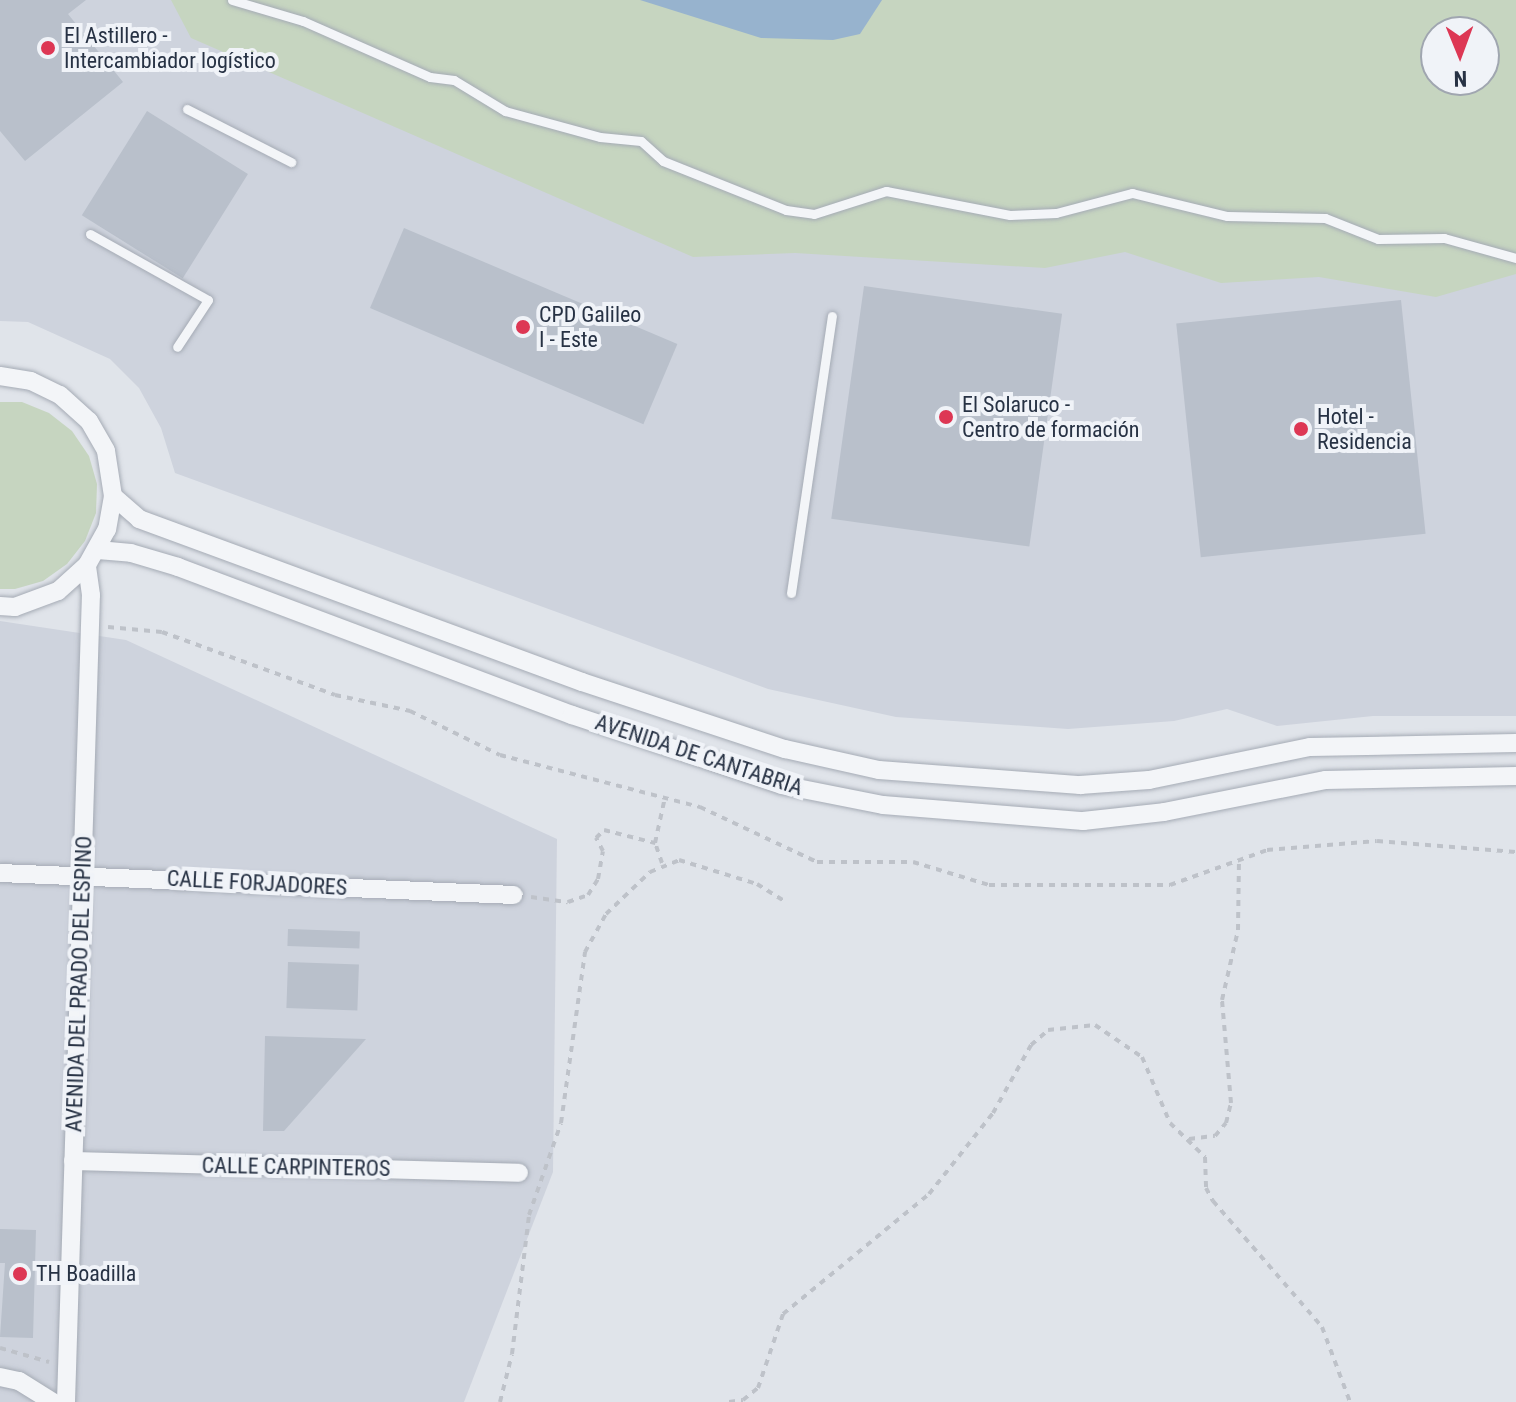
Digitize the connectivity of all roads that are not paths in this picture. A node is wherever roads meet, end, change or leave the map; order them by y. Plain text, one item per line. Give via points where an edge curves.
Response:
1 (232, 0) edge
2 (187, 109) dead end
3 (291, 162) dead end
4 (90, 234) dead end
5 (1516, 258) edge
6 (832, 316) dead end
7 (177, 347) dead end
8 (0, 376) edge
9 (113, 496) junction
10 (92, 558) junction
11 (791, 593) dead end
12 (0, 606) edge
13 (1516, 743) edge
14 (1516, 776) edge
15 (0, 873) edge
16 (82, 875) junction
17 (514, 895) road end
18 (73, 1161) junction
19 (519, 1173) dead end
20 (0, 1377) edge
21 (53, 1402) edge
22 (66, 1402) edge

1 - 5 lane via 303,21 430,77 454,80 505,111 600,137 641,141 663,161 786,210 814,214 886,191 1010,215 1056,213 1132,193 1227,216 1325,218 1378,239 1444,238
2 - 3 lane
4 - 7 lane via 208,300
6 - 11 lane
8 - 9 street via 31,381 60,395 89,421 106,451
9 - 10 street
9 - 13 street, AVENIDA DE CANTABRIA via 139,519 582,682 785,749 879,770 1080,785 1149,780 1310,747
10 - 12 street via 58,591 15,607
10 - 14 street, AVENIDA DE CANTABRIA via 131,553 178,567 572,715 782,785 883,805 1083,821 1164,812 1326,780
10 - 16 street, AVENIDA DEL PRADO DEL ESPINO
15 - 16 street, CALLE FORJADORES
16 - 17 street, CALLE FORJADORES
16 - 18 street, AVENIDA DEL PRADO DEL ESPINO
18 - 19 street, CALLE CARPINTEROS
18 - 22 street, AVENIDA DEL PRADO DEL ESPINO
20 - 21 street via 19,1381

